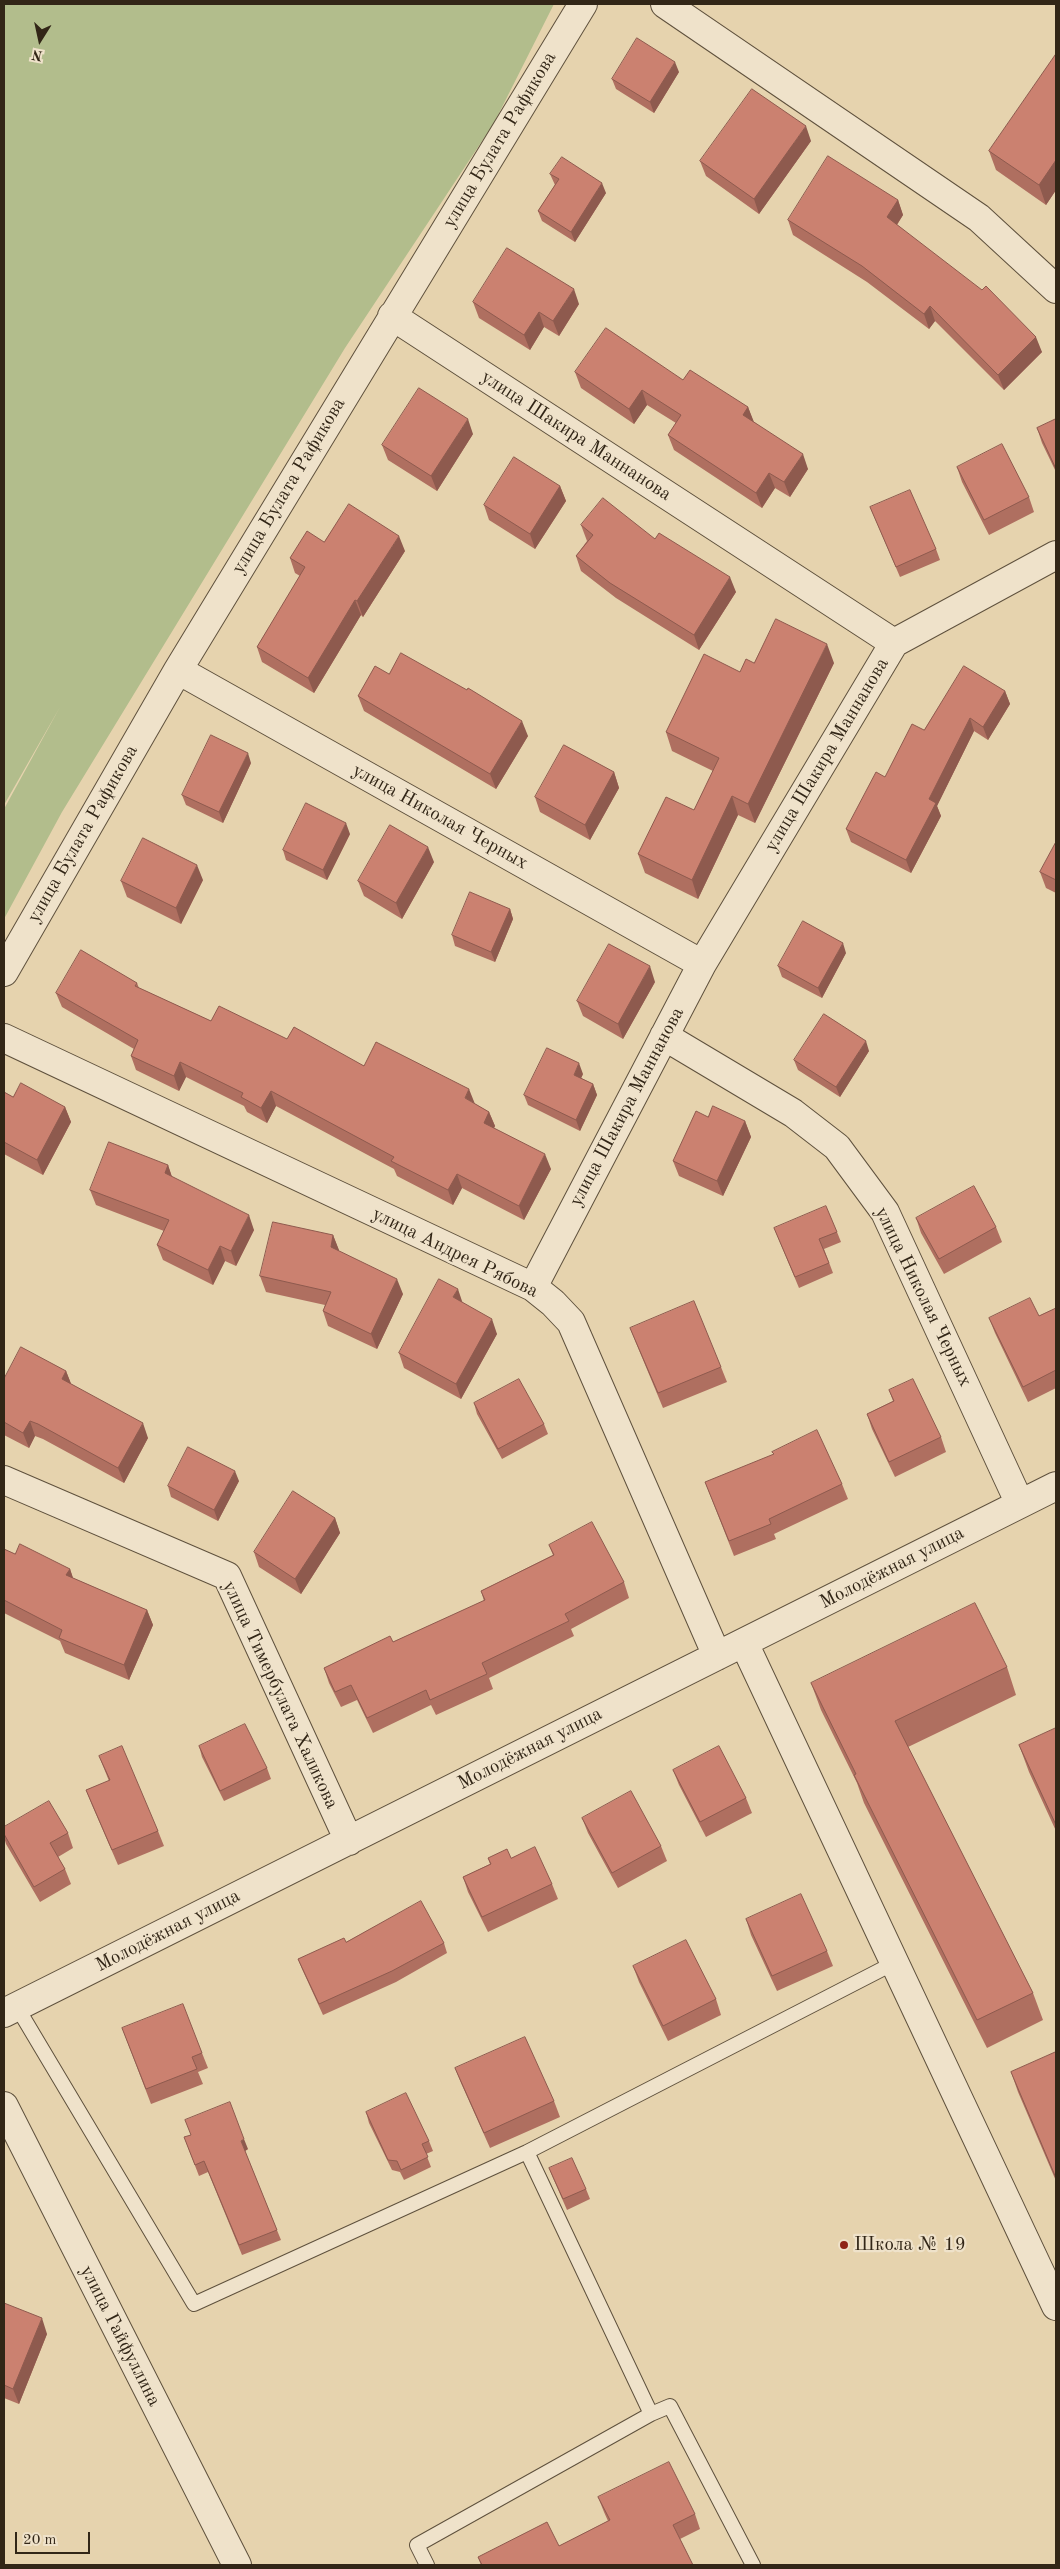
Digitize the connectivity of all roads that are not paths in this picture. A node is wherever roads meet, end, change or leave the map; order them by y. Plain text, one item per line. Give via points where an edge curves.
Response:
1 (583, 4) edge
2 (665, 4) edge
3 (1056, 289) edge
4 (392, 316) junction
5 (1056, 555) edge
6 (894, 643) junction
7 (178, 670) junction
8 (702, 964) junction
9 (4, 972) edge
10 (664, 1036) junction
11 (4, 1038) edge
12 (533, 1288) junction
13 (4, 1480) edge
14 (1056, 1486) edge
15 (1020, 1504) junction
16 (744, 1643) junction
17 (717, 1656) junction
18 (348, 1840) junction
19 (896, 1962) junction
20 (10, 2010) edge
21 (4, 2106) edge
22 (527, 2152) junction
23 (1056, 2306) edge
24 (651, 2414) junction
25 (237, 2565) edge
26 (427, 2565) edge
27 (753, 2565) edge

1 - 4 street, улица Булата Рафикова
2 - 3 street via 979,218
4 - 6 street, улица Шакира Маннанова
4 - 7 street, улица Булата Рафикова
5 - 6 street
6 - 8 street, улица Шакира Маннанова
7 - 8 street, улица Николая Черных
7 - 9 street, улица Булата Рафикова
8 - 10 street, улица Шакира Маннанова
10 - 12 street, улица Шакира Маннанова
10 - 15 street, улица Николая Черных via 793,1113 837,1147 886,1212
11 - 12 street, улица Андрея Рябова
12 - 17 street, улица Андрея Рябова via 571,1322
13 - 18 street, улица Тимербулата Халикова via 227,1576
14 - 15 street, Молодёжная улица
15 - 16 street, Молодёжная улица
16 - 17 street, Молодёжная улица
16 - 19 street
17 - 18 street, Молодёжная улица
18 - 20 street, Молодёжная улица
19 - 22 lane
19 - 23 street
20 - 22 lane via 194,2304
21 - 25 street, улица Гайфуллина
22 - 24 lane
24 - 26 lane via 417,2545
24 - 27 lane via 670,2406

